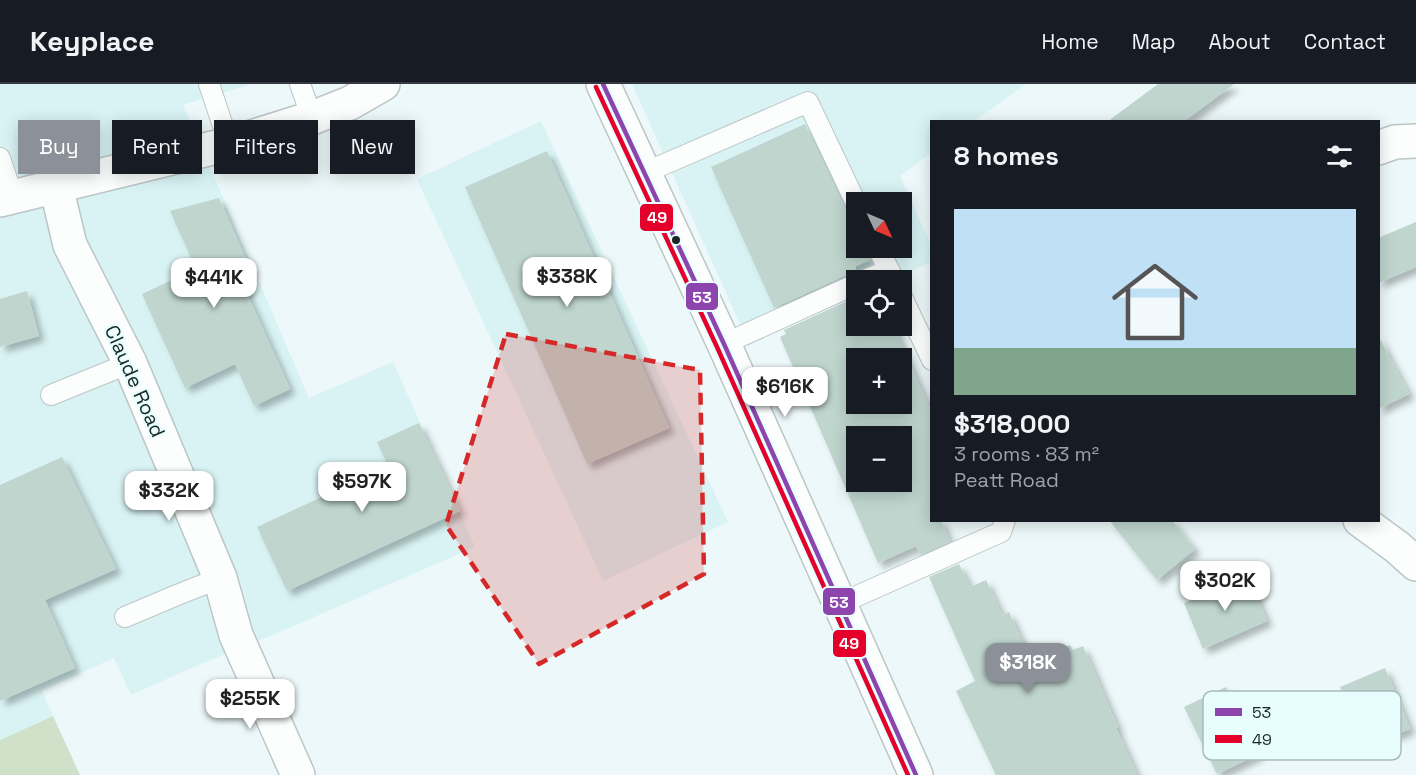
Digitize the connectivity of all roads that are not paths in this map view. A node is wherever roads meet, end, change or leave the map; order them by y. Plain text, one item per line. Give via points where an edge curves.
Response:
1 (209, 84) edge
2 (300, 84) edge
3 (383, 84) edge
4 (603, 84) edge
5 (312, 118) junction
6 (221, 120) edge
7 (306, 120) edge
8 (1416, 141) edge
9 (1380, 147) edge
10 (214, 148) edge
11 (0, 158) edge
12 (644, 173) junction
13 (56, 186) junction
14 (851, 192) edge
15 (7, 198) edge
16 (846, 289) edge
17 (912, 318) edge
18 (724, 344) junction
19 (930, 356) edge
20 (130, 363) junction
21 (51, 395) dead end
22 (1004, 522) edge
23 (1363, 522) edge
24 (1416, 564) edge
25 (220, 578) junction
26 (839, 604) junction
27 (125, 617) dead end
28 (298, 775) edge
29 (916, 775) edge

1 - 6 lane
2 - 5 lane
3 - 5 street
4 - 12 street
5 - 7 street
8 - 9 street
10 - 13 street
11 - 15 lane
12 - 14 lane via 808,102
12 - 18 street
13 - 15 street
13 - 20 street, Claude Road via 70,246
16 - 18 lane
17 - 19 lane
18 - 26 street
20 - 21 lane
20 - 25 street, Claude Road
22 - 26 lane via 1001,532
23 - 24 street
25 - 27 lane
25 - 28 street, Claude Road via 236,635
26 - 29 street

